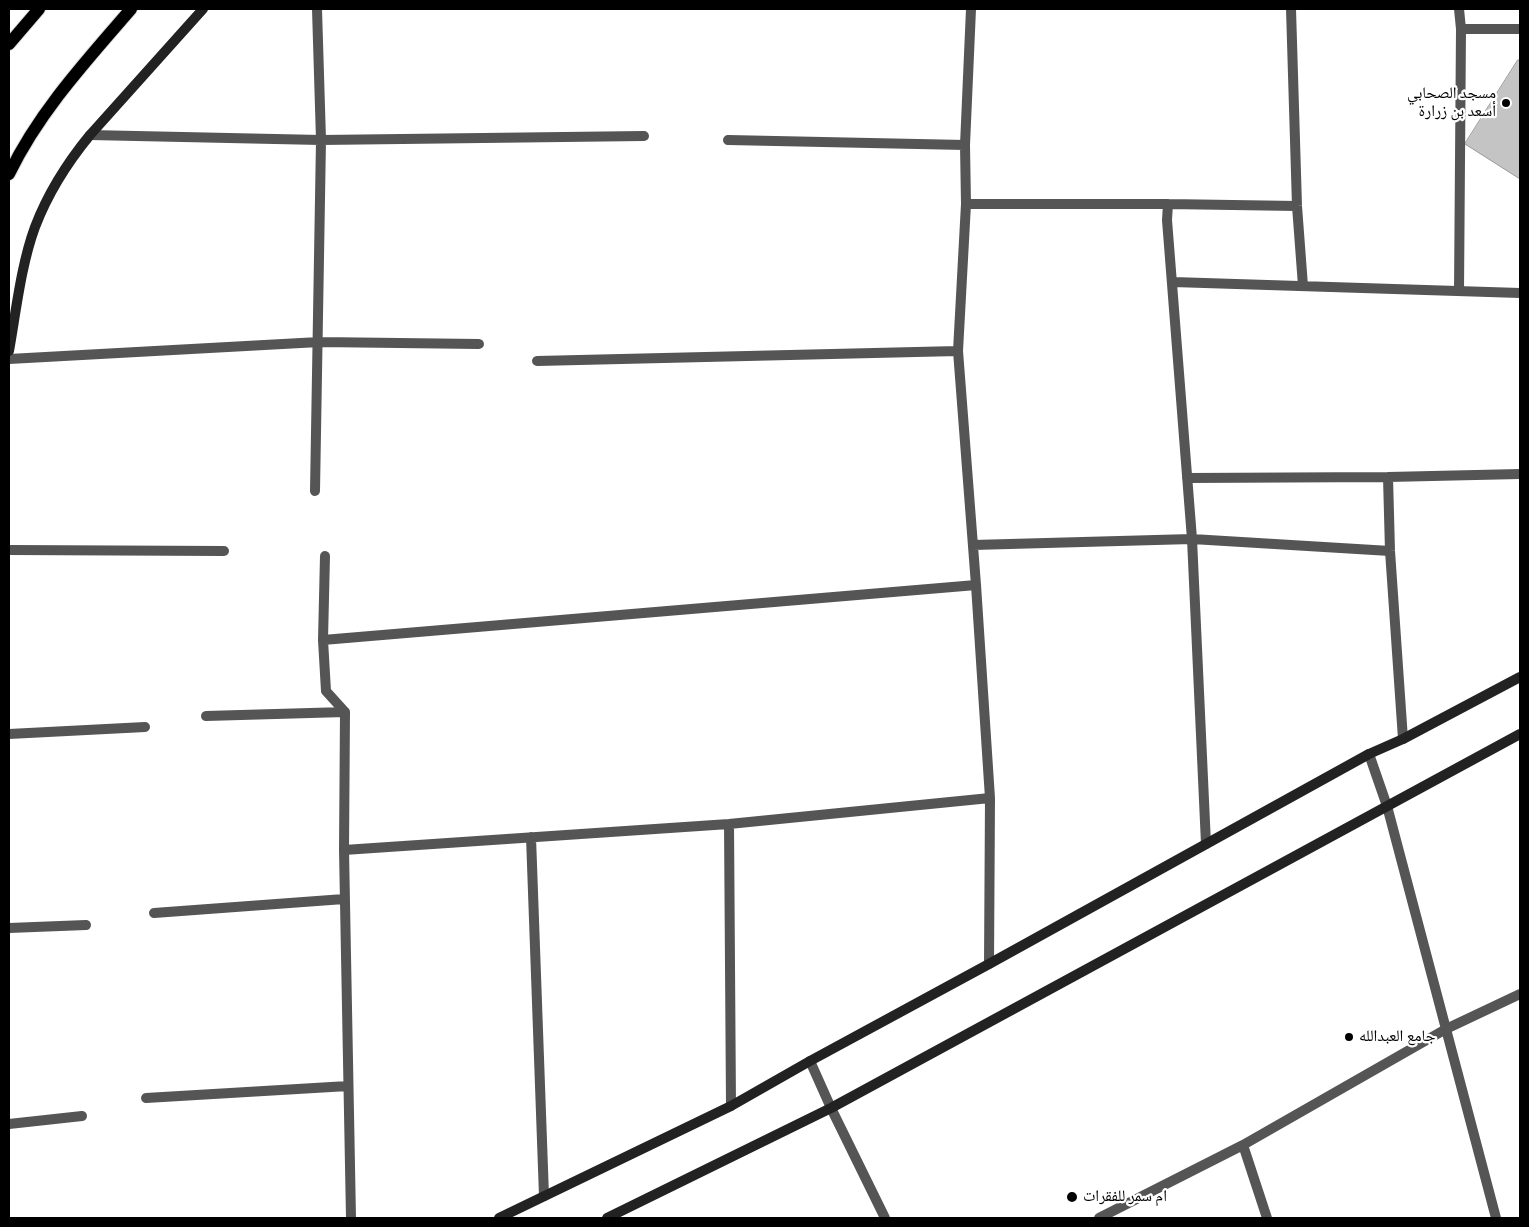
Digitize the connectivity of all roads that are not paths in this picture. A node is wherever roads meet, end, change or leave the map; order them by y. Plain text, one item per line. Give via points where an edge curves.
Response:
1 (39, 9) edge
2 (131, 9) edge
3 (203, 9) edge
4 (317, 9) edge
5 (971, 9) edge
6 (1291, 9) edge
7 (1459, 9) edge
8 (1461, 29) junction
9 (1520, 29) edge
10 (9, 44) edge
11 (90, 135) junction
12 (644, 136) dead end
13 (321, 140) junction
14 (728, 140) dead end
15 (965, 145) junction
16 (9, 174) edge
17 (966, 204) junction
18 (1168, 204) junction
19 (1297, 206) junction
20 (1173, 282) junction
21 (1303, 286) junction
22 (1458, 291) junction
23 (1520, 293) edge
24 (318, 342) junction
25 (479, 344) dead end
26 (958, 351) junction
27 (9, 352) edge
28 (9, 359) edge
29 (537, 361) dead end
30 (1520, 474) edge
31 (1186, 478) junction
32 (1388, 478) junction
33 (315, 491) dead end
34 (1192, 539) junction
35 (973, 545) junction
36 (9, 550) edge
37 (1390, 550) junction
38 (224, 551) dead end
39 (325, 556) dead end
40 (976, 585) junction
41 (323, 640) junction
42 (1520, 677) edge
43 (345, 712) junction
44 (206, 716) dead end
45 (145, 727) dead end
46 (9, 734) edge
47 (1520, 734) edge
48 (1403, 738) junction
49 (1369, 754) junction
50 (990, 798) junction
51 (1387, 806) junction
52 (729, 824) junction
53 (531, 837) junction
54 (1206, 844) junction
55 (344, 850) junction
56 (344, 900) junction
57 (154, 913) dead end
58 (86, 925) dead end
59 (9, 928) edge
60 (989, 964) junction
61 (1520, 994) edge
62 (1446, 1029) junction
63 (810, 1060) junction
64 (348, 1086) junction
65 (146, 1098) dead end
66 (731, 1106) junction
67 (831, 1108) junction
68 (82, 1116) dead end
69 (9, 1124) edge
70 (1244, 1145) junction
71 (544, 1196) junction
72 (350, 1218) edge
73 (499, 1218) edge
74 (607, 1218) edge
75 (885, 1218) edge
76 (1099, 1218) edge
77 (1267, 1218) edge
78 (1496, 1218) edge

1 - 10 main road
2 - 16 main road via 43,115
3 - 11 main road
4 - 13 street
5 - 15 street
6 - 19 street
7 - 8 street
8 - 9 street
8 - 22 street
11 - 13 street
11 - 27 main road via 58,179 35,229
12 - 13 street
13 - 24 street
14 - 15 street
15 - 17 street
17 - 18 street
17 - 26 street
18 - 19 street
18 - 20 street
19 - 21 street
20 - 21 street
20 - 31 street
21 - 22 street
22 - 23 street
24 - 25 street
24 - 28 street
24 - 33 street
26 - 29 street
26 - 35 street
30 - 32 street
31 - 32 street
31 - 34 street
32 - 37 street
34 - 35 street
34 - 37 street
34 - 54 street
35 - 40 street
36 - 38 street
37 - 48 street
39 - 41 street
40 - 41 street
40 - 50 street
41 - 43 street via 326,691
42 - 48 main road
43 - 44 street
43 - 55 street
45 - 46 street
47 - 51 main road
48 - 49 main road
49 - 51 street
49 - 54 main road
50 - 52 street
50 - 60 street
51 - 62 street
51 - 67 main road
52 - 53 street
52 - 66 street
53 - 55 street
53 - 71 street
54 - 60 main road
55 - 56 street
56 - 57 street
56 - 64 street
58 - 59 street
60 - 63 main road
61 - 62 street
62 - 70 street
62 - 78 street
63 - 66 main road
63 - 67 street
64 - 65 street
64 - 72 street
66 - 71 main road
67 - 74 main road
67 - 75 street
68 - 69 street
70 - 76 street
70 - 77 street
71 - 73 main road

